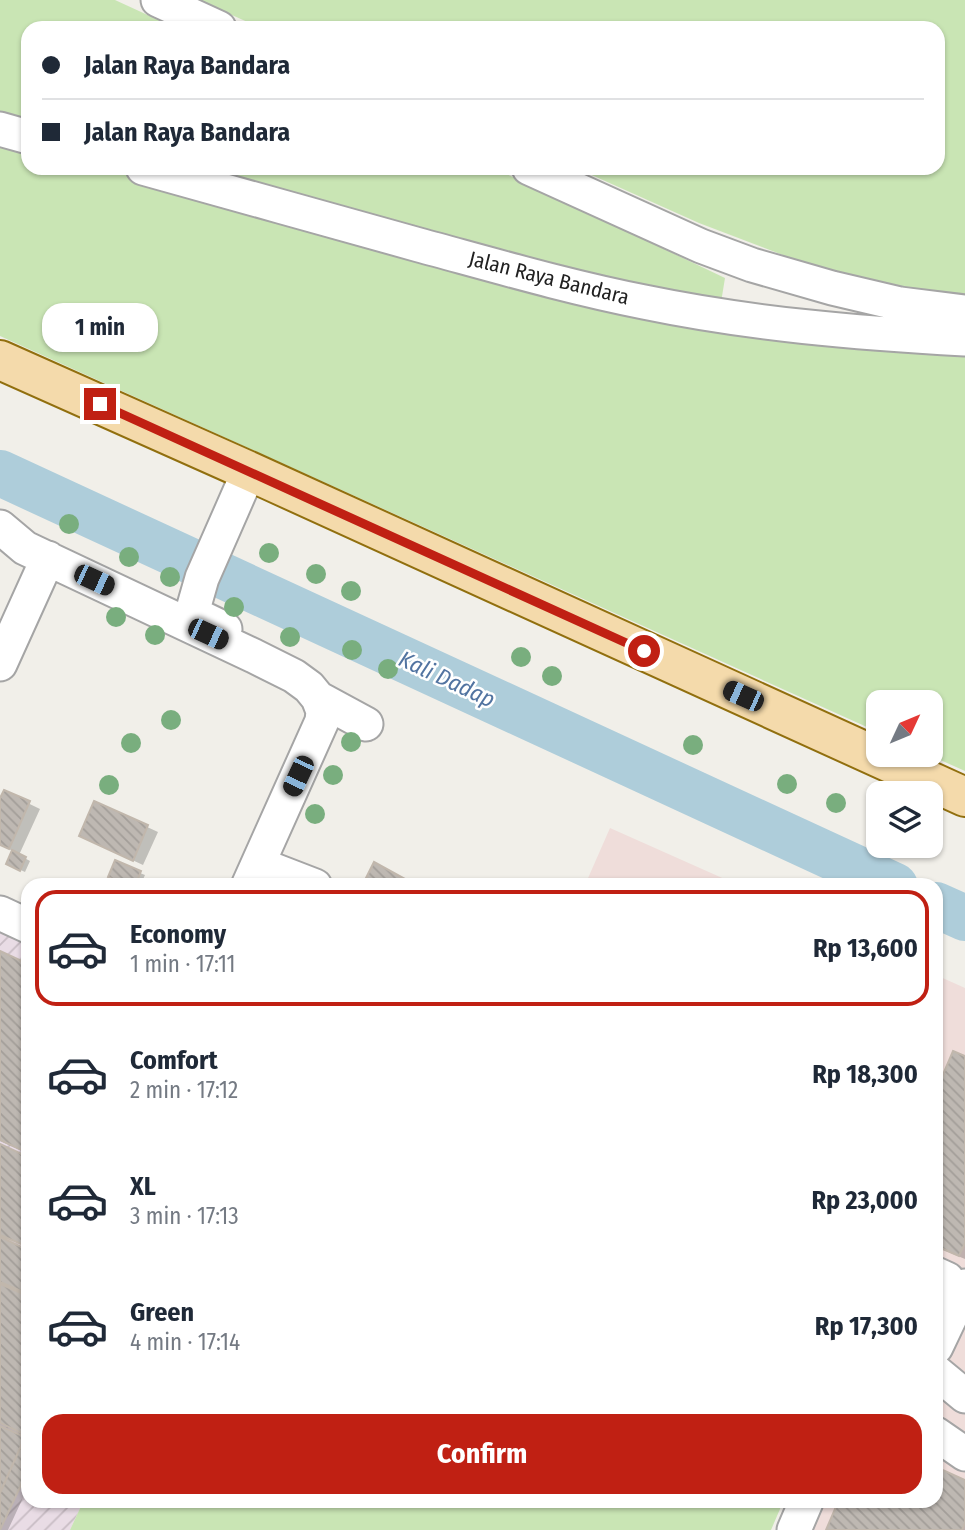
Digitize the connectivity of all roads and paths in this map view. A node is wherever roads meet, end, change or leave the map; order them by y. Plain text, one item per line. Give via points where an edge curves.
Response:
1 (158, 0) edge
2 (204, 21) edge
3 (0, 129) edge
4 (21, 135) edge
5 (169, 175) edge
6 (544, 175) edge
7 (965, 312) edge
8 (965, 339) edge
9 (0, 360) edge
10 (249, 471) junction
11 (0, 527) edge
12 (25, 550) edge
13 (0, 664) edge
14 (342, 711) junction
15 (965, 797) edge
16 (253, 875) edge
17 (0, 913) edge
18 (21, 923) edge
19 (949, 1280) edge
20 (950, 1335) edge
21 (943, 1378) edge
22 (965, 1396) edge
23 (943, 1439) edge
24 (965, 1454) edge
25 (803, 1508) edge
26 (794, 1530) edge

1 - 2 street
3 - 4 street
5 - 8 street, Jalan Raya Bandara via 643,302 783,325
6 - 7 street via 752,265 900,304
9 - 10 main road
10 - 14 street via 202,578 196,614 302,665 330,685
10 - 15 main road
11 - 12 street
12 - 13 street
12 - 14 street via 264,661
14 - 16 street via 323,711
17 - 18 street
19 - 20 street
21 - 22 street
23 - 24 street
25 - 26 street

